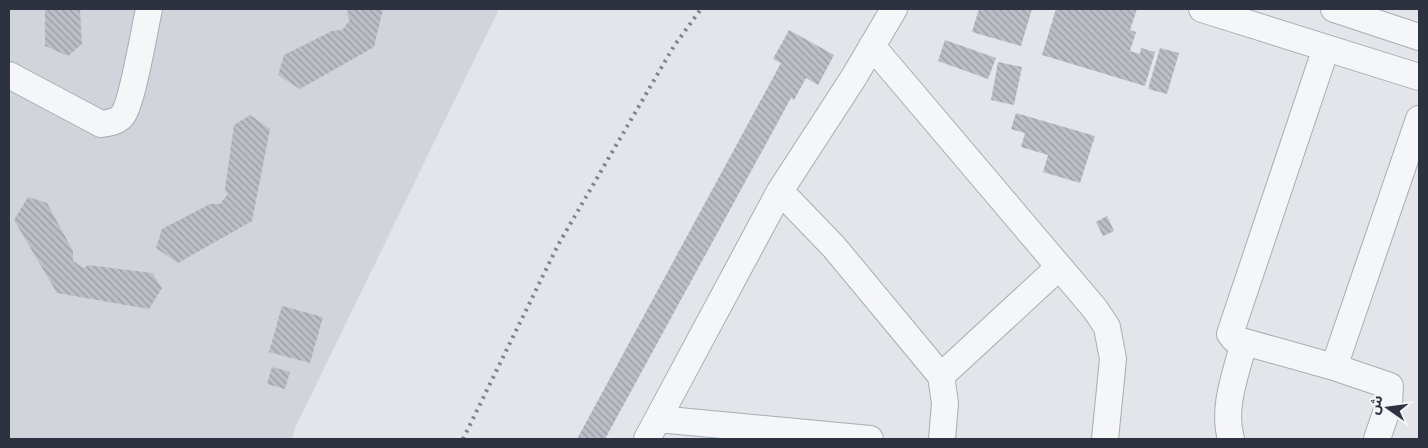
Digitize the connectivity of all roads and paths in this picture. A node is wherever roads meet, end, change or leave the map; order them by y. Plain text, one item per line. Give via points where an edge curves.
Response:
1 (150, 9) edge
2 (894, 9) edge
3 (1202, 9) edge
4 (1334, 9) edge
5 (1419, 37) edge
6 (872, 46) junction
7 (1326, 48) junction
8 (9, 75) edge
9 (1419, 77) edge
10 (1419, 119) edge
11 (780, 191) junction
12 (1059, 267) junction
13 (1244, 342) junction
14 (1334, 367) junction
15 (941, 376) junction
16 (653, 429) edge
17 (870, 439) edge
18 (942, 439) edge
19 (1105, 439) edge
20 (1231, 439) edge
21 (1377, 439) edge

1 - 8 street via 130,95 123,115 113,122 101,124
2 - 6 street
3 - 7 street
4 - 5 street
6 - 11 street
6 - 12 street
7 - 9 street
7 - 13 street via 1230,334
10 - 14 street
11 - 15 street via 834,247
11 - 16 street
12 - 15 street
12 - 19 street via 1095,309 1111,340 1113,359
13 - 14 street
13 - 20 street via 1228,402 1227,425
14 - 21 street via 1390,386 1389,404
15 - 18 street via 945,403
16 - 17 street

